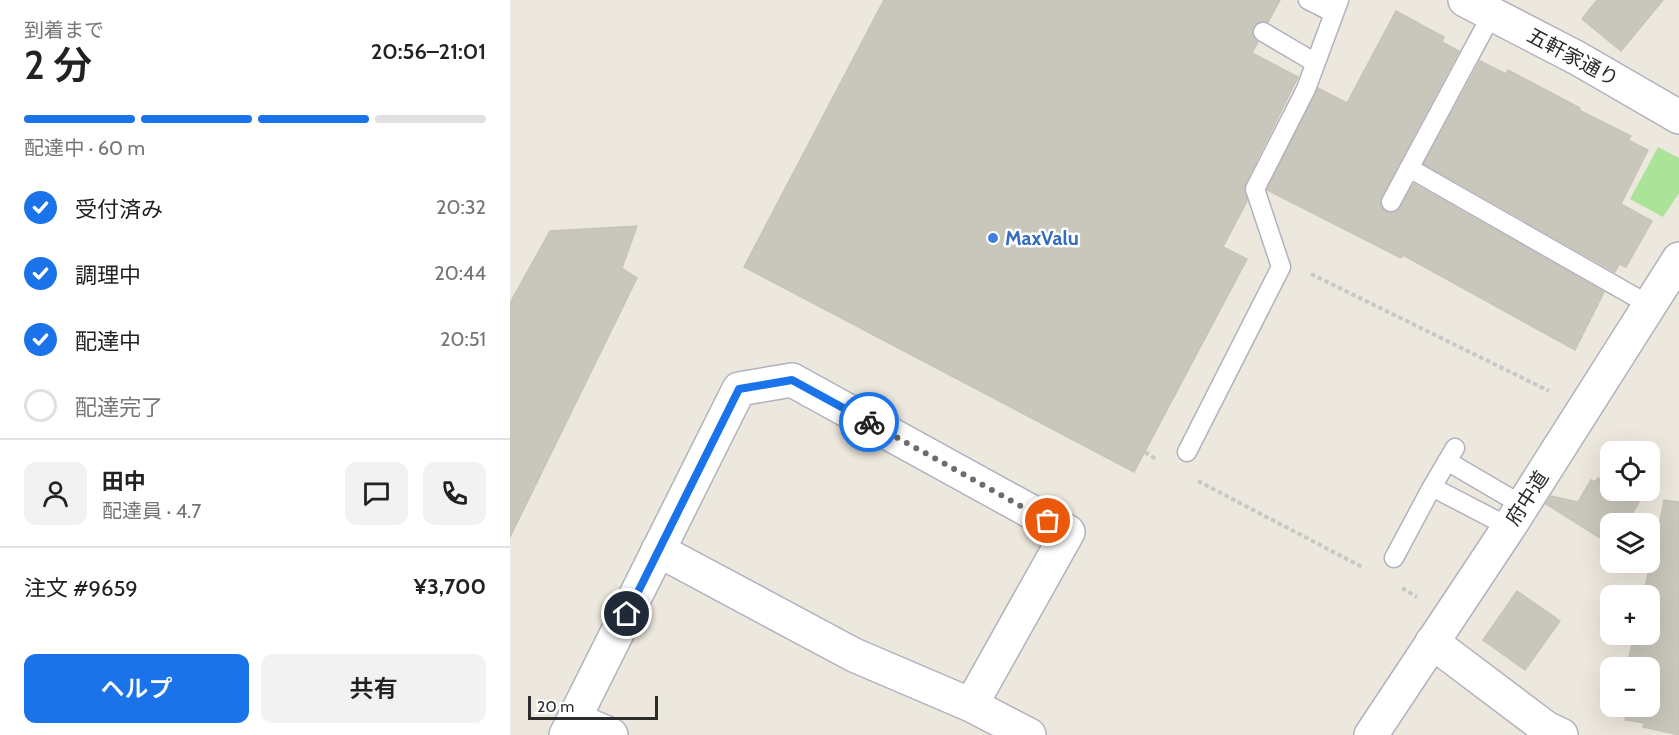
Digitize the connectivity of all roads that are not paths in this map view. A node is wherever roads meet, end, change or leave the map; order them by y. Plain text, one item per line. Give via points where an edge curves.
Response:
1 (1308, 0) edge
2 (1337, 7) edge
3 (1479, 7) edge
4 (1263, 32) dead end
5 (1314, 62) junction
6 (1679, 117) edge
7 (1409, 168) junction
8 (1391, 202) dead end
9 (1679, 259) edge
10 (1651, 306) junction
11 (1187, 452) dead end
12 (1432, 487) junction
13 (1515, 516) junction
14 (658, 550) junction
15 (1394, 558) dead end
16 (1432, 642) junction
17 (971, 705) junction
18 (570, 727) edge
19 (611, 735) edge
20 (1029, 735) edge
21 (1371, 735) edge
22 (1561, 735) edge

1 - 2 lane
2 - 5 lane
3 - 6 street, 五軒家通り
3 - 7 lane
4 - 5 lane
5 - 11 lane via 1306,89 1255,189 1281,267
7 - 8 lane
7 - 10 lane
9 - 10 street, 府中道
10 - 13 street, 府中道
12 - 13 lane
12 - 13 lane via 1451,454
12 - 15 lane
13 - 16 street, 府中道
14 - 17 street via 854,655
14 - 17 street via 739,389 792,380 1068,532
14 - 18 street
16 - 21 street, 府中道
16 - 22 street via 1546,728
17 - 20 street
18 - 19 street

